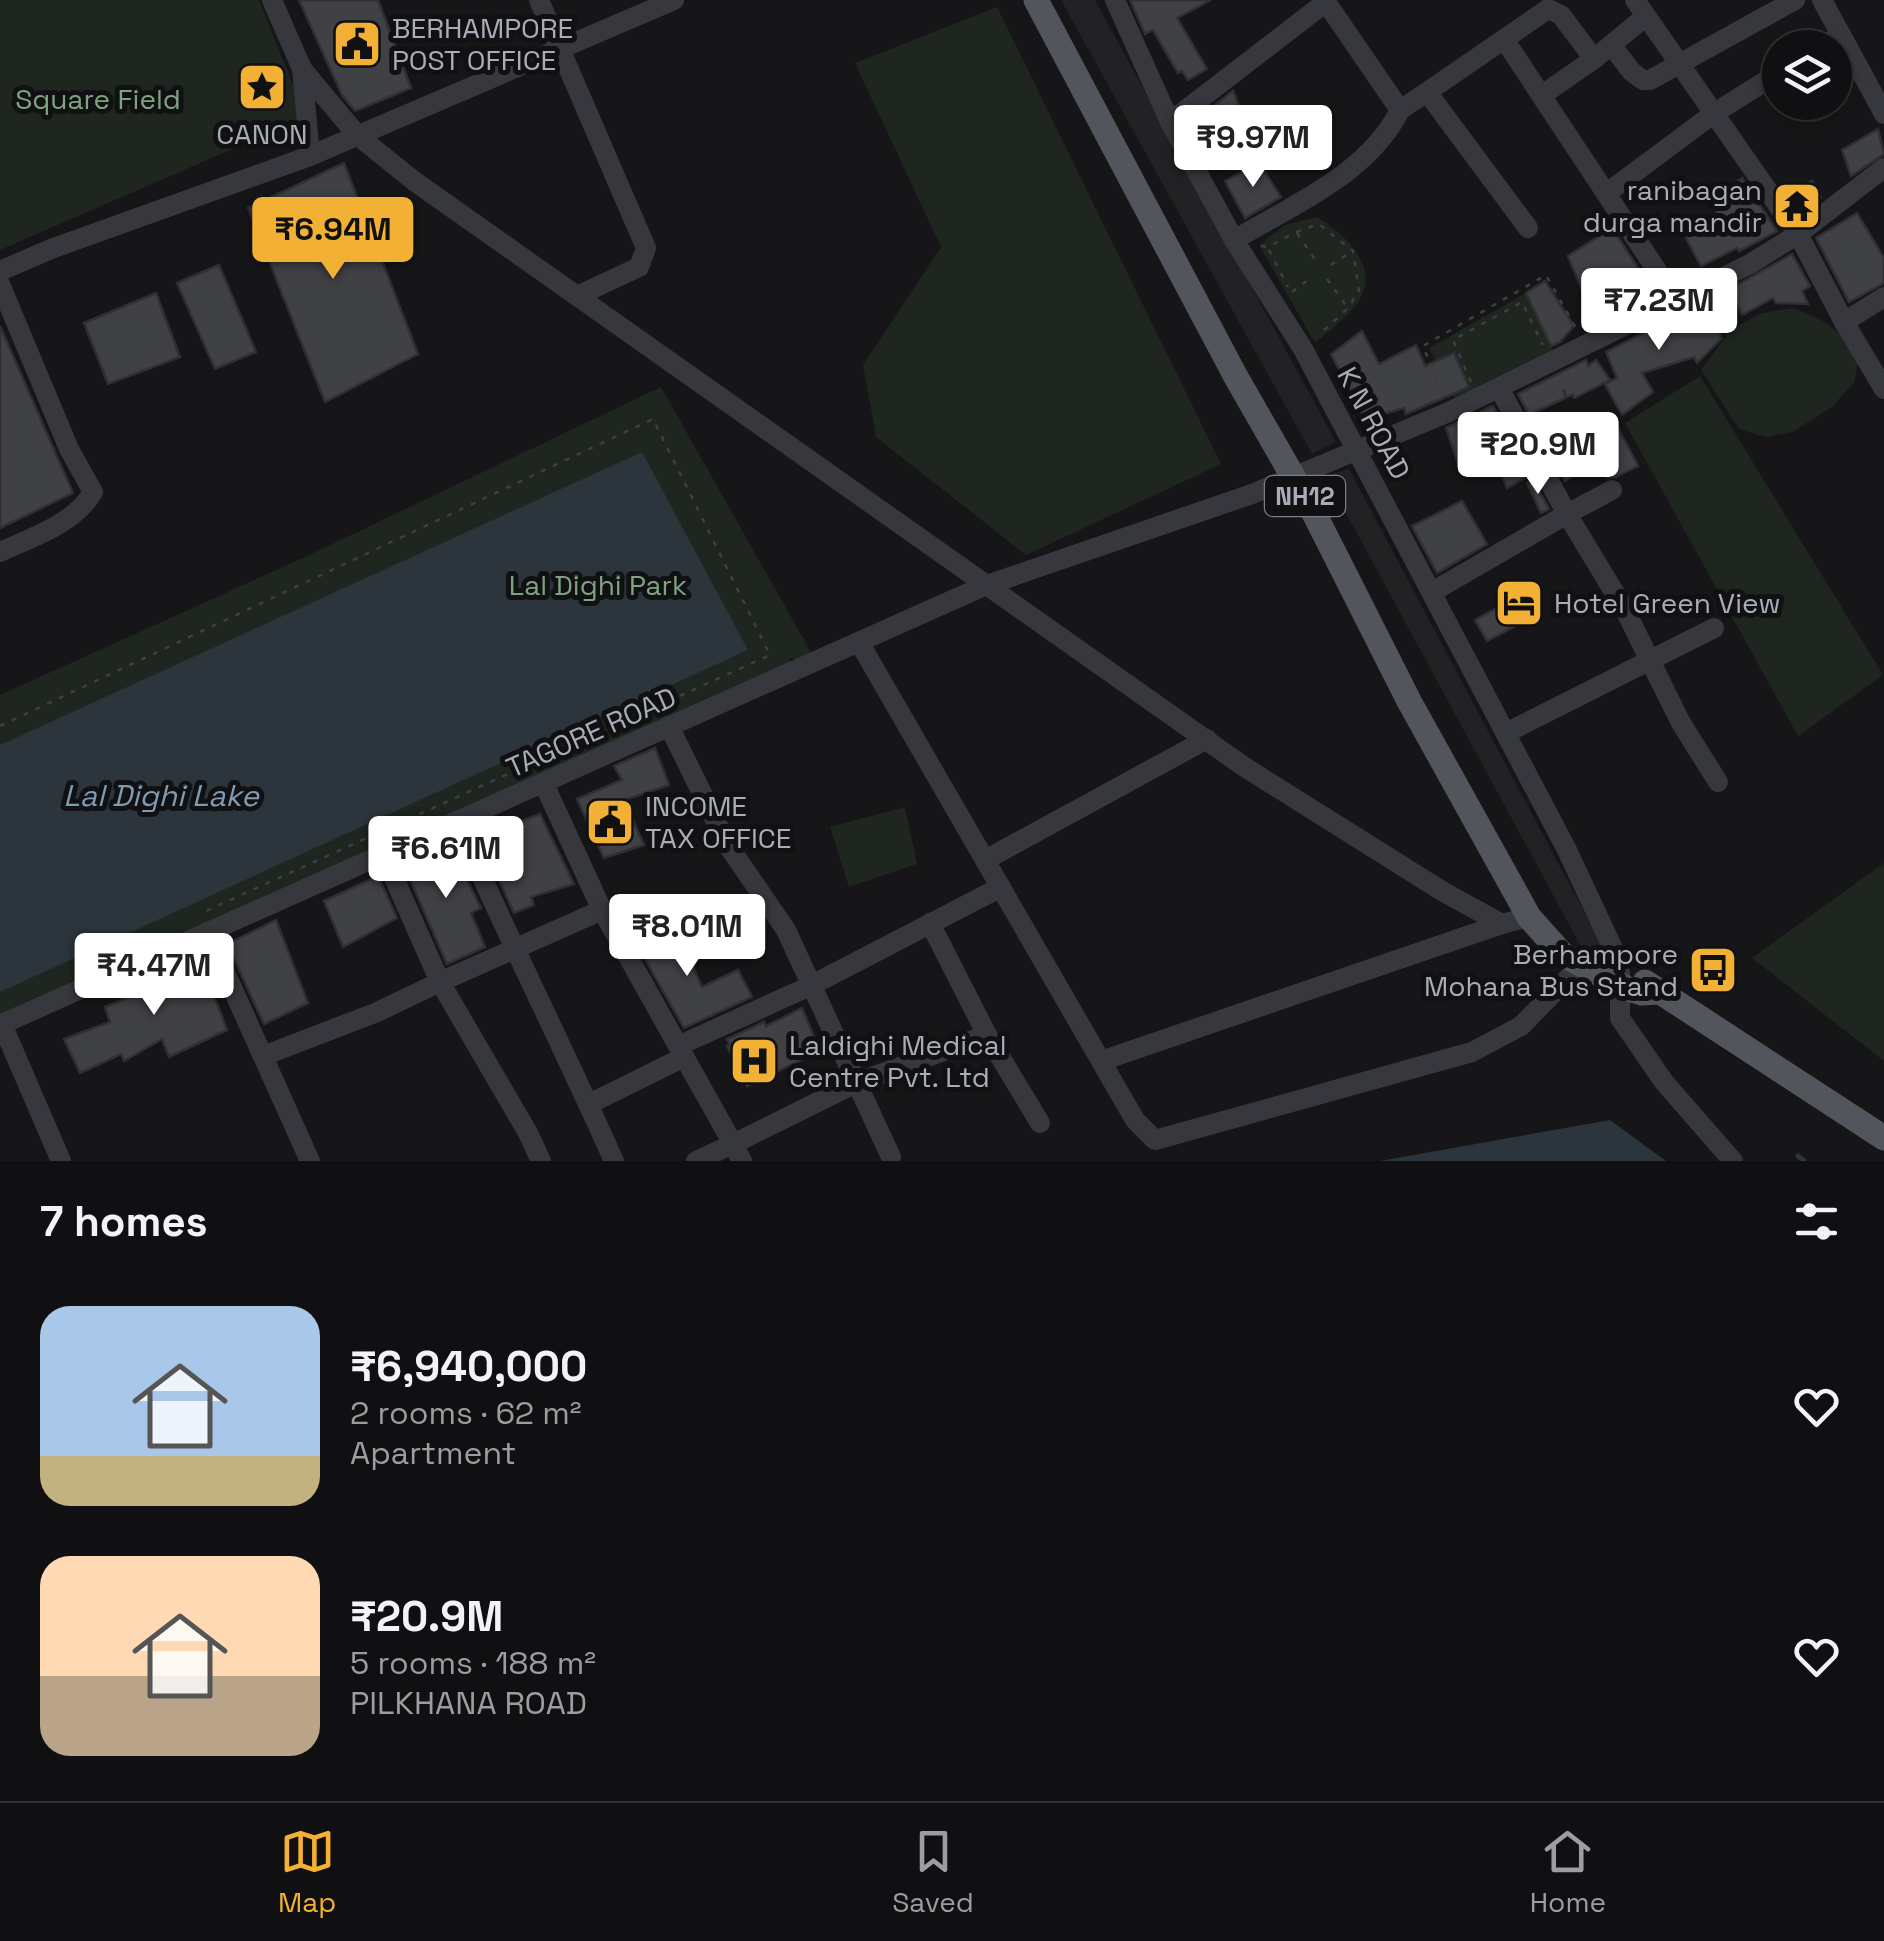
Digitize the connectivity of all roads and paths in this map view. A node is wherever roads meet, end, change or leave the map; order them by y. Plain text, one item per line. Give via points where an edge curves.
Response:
1 (272, 0) edge
2 (539, 0) edge
3 (674, 0) edge
4 (1036, 0) edge
5 (1114, 0) edge
6 (1795, 0) edge
7 (1822, 0) edge
8 (1325, 1) edge
9 (1640, 8) edge
10 (1838, 30) edge
11 (1504, 38) junction
12 (1611, 46) junction
13 (560, 48) junction
14 (1852, 55) edge
15 (1594, 60) junction
16 (1679, 65) junction
17 (302, 69) junction
18 (1762, 83) edge
19 (1428, 92) junction
20 (1542, 95) junction
21 (1400, 110) junction
22 (1713, 114) junction
23 (1884, 114) edge
24 (1170, 122) junction
25 (358, 135) junction
26 (310, 156) junction
27 (1884, 168) edge
28 (1607, 193) junction
29 (1528, 228) dead end
30 (1296, 232) junction
31 (1798, 234) junction
32 (1234, 240) junction
33 (1268, 247) junction
34 (1352, 251) junction
35 (1316, 262) dead end
36 (1330, 265) dead end
37 (0, 271) edge
38 (1311, 278) dead end
39 (1327, 280) dead end
40 (0, 284) edge
41 (577, 296) junction
42 (1884, 297) edge
43 (1677, 301) junction
44 (1348, 308) junction
45 (1844, 322) junction
46 (1585, 344) junction
47 (1303, 349) junction
48 (1546, 350) dead end
49 (1472, 385) dead end
50 (1499, 388) junction
51 (1884, 389) edge
52 (1450, 412) junction
53 (1357, 449) junction
54 (1295, 478) junction
55 (1612, 490) dead end
56 (1567, 514) junction
57 (0, 552) edge
58 (984, 586) junction
59 (1432, 592) junction
60 (1714, 628) dead end
61 (859, 642) junction
62 (1650, 660) junction
63 (0, 726) edge
64 (669, 726) junction
65 (1506, 733) junction
66 (1206, 739) junction
67 (1718, 782) dead end
68 (544, 784) junction
69 (457, 821) junction
70 (383, 853) junction
71 (985, 860) junction
72 (1001, 887) junction
73 (602, 910) junction
74 (1529, 917) junction
75 (204, 923) junction
76 (930, 924) junction
77 (1502, 924) junction
78 (514, 952) junction
79 (1604, 973) junction
80 (440, 982) junction
81 (810, 986) junction
82 (1, 1024) edge
83 (987, 1035) junction
84 (681, 1051) junction
85 (263, 1056) junction
86 (1101, 1061) junction
87 (856, 1084) junction
88 (589, 1104) junction
89 (1040, 1123) dead end
90 (1884, 1138) edge
91 (738, 1152) edge
92 (890, 1156) dead end
93 (61, 1161) edge
94 (310, 1161) edge
95 (542, 1161) edge
96 (614, 1161) edge
97 (696, 1161) edge
98 (1733, 1161) edge

1 - 17 street
2 - 13 street
3 - 13 street
4 - 54 main road, NH12
5 - 24 street, K N ROAD
6 - 16 street
7 - 10 street
8 - 21 street
8 - 24 street
9 - 12 street
9 - 16 street
11 - 15 street via 1553,10
11 - 19 street
11 - 20 street
12 - 15 street
12 - 16 street via 1643,80
13 - 25 street
13 - 41 street via 646,248 638,267
14 - 23 street
15 - 20 street
16 - 22 street
17 - 25 street
17 - 26 street
18 - 22 street
19 - 21 street
19 - 29 street
20 - 28 street
21 - 32 street via 1363,159
22 - 28 street
22 - 31 street
24 - 32 street, K N ROAD
25 - 26 street
25 - 41 street
26 - 37 street
27 - 31 street, TAGORE ROAD
28 - 43 street
30 - 33 path
30 - 34 path via 1319,224
30 - 35 path
31 - 43 street, TAGORE ROAD
31 - 45 street
32 - 33 path
32 - 47 street, K N ROAD
33 - 38 path via 1290,293
34 - 36 path
34 - 44 path via 1358,292
39 - 44 path
40 - 57 street via 92,492 84,507
41 - 58 street
42 - 45 street
43 - 46 street, TAGORE ROAD
44 - 47 path
45 - 51 street
46 - 50 street, TAGORE ROAD
46 - 52 path via 1546,275 1422,346
47 - 53 street, K N ROAD
48 - 49 path via 1522,302 1453,340
50 - 52 street, TAGORE ROAD
50 - 56 street
52 - 53 street, TAGORE ROAD
53 - 54 street, TAGORE ROAD
53 - 59 street, K N ROAD
54 - 58 street, TAGORE ROAD
54 - 74 main road, NH12
55 - 56 street
56 - 59 street
56 - 62 street
58 - 61 street, TAGORE ROAD
58 - 66 street
59 - 65 street, K N ROAD
60 - 62 street
61 - 64 street, TAGORE ROAD
61 - 71 street
62 - 65 street
62 - 67 street
63 - 75 path via 652,418 770,655
64 - 68 street, TAGORE ROAD
64 - 81 street via 710,812 786,930
65 - 79 street, K N ROAD via 1614,951
66 - 71 street
66 - 77 street
68 - 69 street, TAGORE ROAD
68 - 73 street
69 - 70 street, TAGORE ROAD
69 - 78 street
70 - 75 street, TAGORE ROAD
70 - 80 street
71 - 72 street
72 - 76 street
72 - 86 street
73 - 78 street
73 - 84 street
74 - 77 street
74 - 79 main road, NH12 via 1549,944
75 - 82 street, TAGORE ROAD
75 - 85 street
76 - 81 street
76 - 83 street
77 - 86 street
78 - 80 street
78 - 88 street
79 - 86 street via 1472,1052 1156,1140 1135,1120
79 - 90 main road, NH12 via 1642,993 1660,992
79 - 98 street, K N ROAD via 1634,1042
80 - 85 street
80 - 95 street
81 - 84 street
81 - 87 street
82 - 93 street
83 - 87 street
83 - 89 street
84 - 88 street
84 - 91 street
85 - 94 street
87 - 91 street
87 - 92 street
88 - 96 street
91 - 97 street

